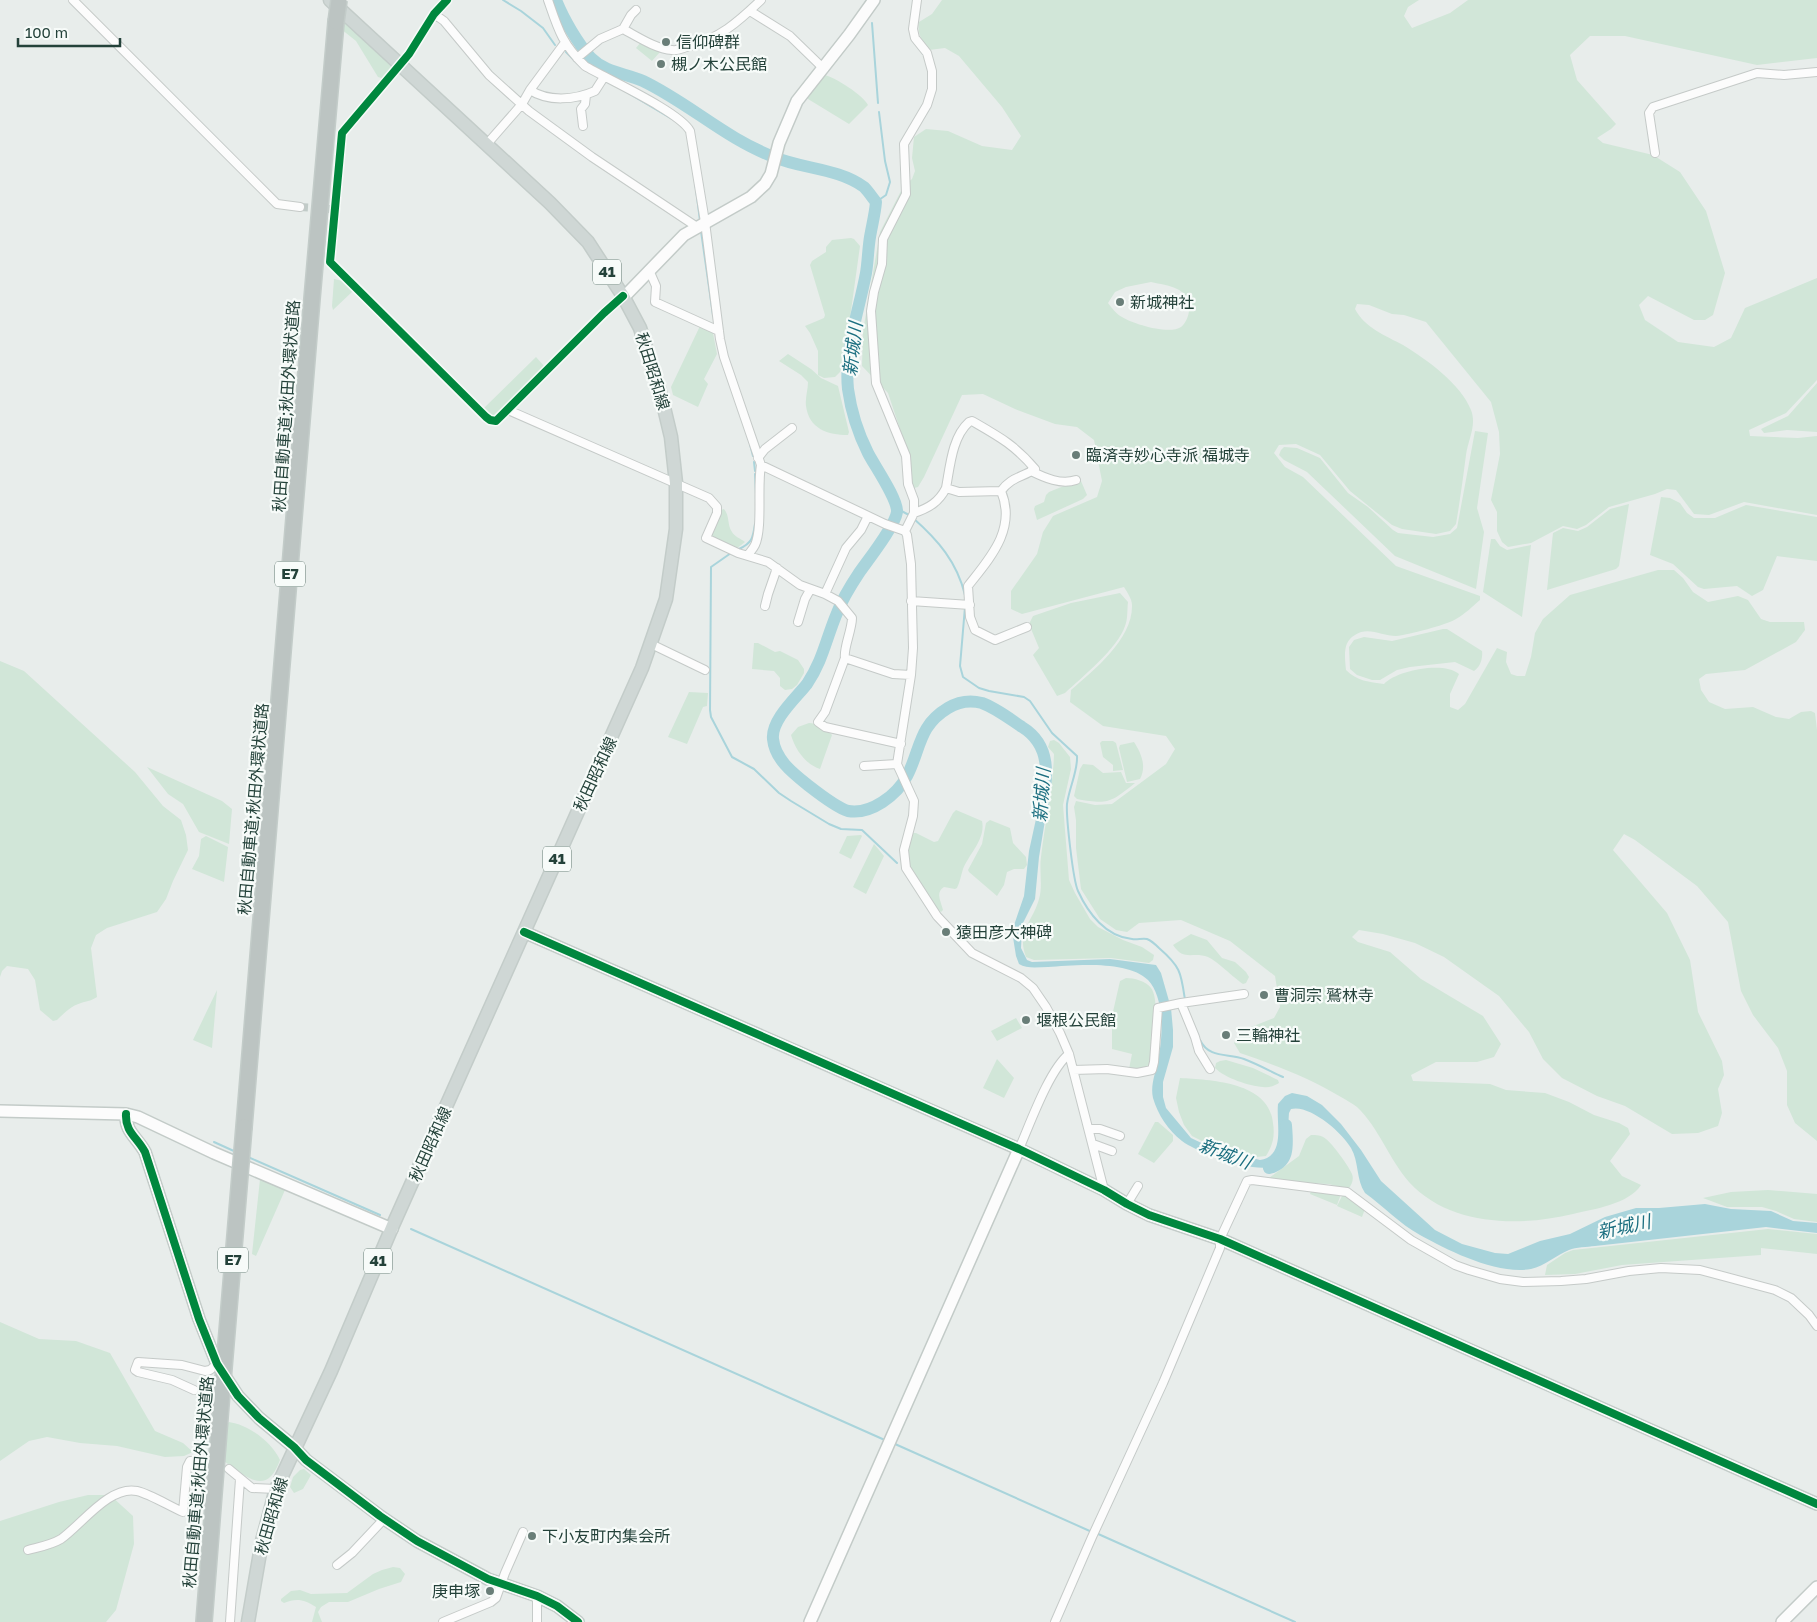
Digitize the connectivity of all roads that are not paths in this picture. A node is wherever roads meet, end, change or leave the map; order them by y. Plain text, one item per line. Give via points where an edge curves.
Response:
1 (73, 0) edge
2 (330, 0) edge
3 (339, 0) edge
4 (447, 0) edge
5 (548, 0) edge
6 (761, 0) edge
7 (874, 0) edge
8 (917, 0) edge
9 (636, 10) dead end
10 (750, 11) junction
11 (434, 14) junction
12 (623, 29) junction
13 (564, 44) junction
14 (579, 57) junction
15 (400, 64) junction
16 (824, 69) junction
17 (1817, 72) edge
18 (604, 77) junction
19 (530, 90) junction
20 (586, 95) junction
21 (522, 104) junction
22 (583, 126) dead end
23 (487, 144) junction
24 (1655, 153) dead end
25 (300, 207) tunnel mouth
26 (701, 225) junction
27 (649, 270) junction
28 (623, 297) junction
29 (719, 331) junction
30 (508, 410) junction
31 (792, 428) dead end
32 (760, 462) junction
33 (1031, 471) junction
34 (1076, 480) dead end
35 (676, 483) junction
36 (946, 488) junction
37 (1001, 491) junction
38 (914, 513) junction
39 (868, 516) junction
40 (905, 529) junction
41 (748, 555) junction
42 (777, 568) junction
43 (810, 590) junction
44 (825, 594) junction
45 (911, 601) junction
46 (970, 605) junction
47 (765, 606) dead end
48 (798, 622) dead end
49 (1027, 627) dead end
50 (651, 644) junction
51 (845, 658) junction
52 (704, 670) dead end
53 (911, 675) junction
54 (901, 744) junction
55 (864, 766) dead end
56 (898, 767) junction
57 (524, 932) junction
58 (1244, 994) dead end
59 (1182, 1003) junction
60 (1069, 1054) junction
61 (1210, 1069) dead end
62 (1073, 1070) junction
63 (0, 1111) edge
64 (126, 1114) junction
65 (1089, 1129) junction
66 (1120, 1136) dead end
67 (1093, 1144) junction
68 (1018, 1149) junction
69 (1112, 1151) dead end
70 (1138, 1186) dead end
71 (1104, 1190) junction
72 (1127, 1204) junction
73 (392, 1229) junction
74 (1220, 1239) junction
75 (1817, 1326) edge
76 (217, 1364) junction
77 (194, 1390) dead end
78 (294, 1447) junction
79 (205, 1461) dead end
80 (229, 1470) dead end
81 (240, 1478) junction
82 (276, 1489) junction
83 (1817, 1504) edge
84 (384, 1519) junction
85 (523, 1532) dead end
86 (28, 1550) dead end
87 (338, 1565) dead end
88 (501, 1584) junction
89 (1817, 1587) edge
90 (537, 1596) junction
91 (204, 1622) edge
92 (230, 1622) edge
93 (248, 1622) edge
94 (443, 1622) edge
95 (537, 1622) edge
96 (578, 1622) edge
97 (810, 1622) edge
98 (1055, 1622) edge
99 (1782, 1622) edge

1 - 25 street via 277,204
2 - 15 main road, 秋田昭和線 / 41
3 - 91 highway, 秋田自動車道;秋田外環状道路 / E7, bridge via 312,287
4 - 11 street
5 - 13 street
6 - 10 street
7 - 16 street
8 - 38 street via 913,29 915,38 927,54 933,77 932,89 927,105 904,144 906,194 883,240 882,264 871,311 876,383 906,456
9 - 12 street
10 - 12 street via 720,35 675,51
10 - 16 street via 790,36
11 - 15 street
11 - 21 street via 444,21 489,75
12 - 14 street via 600,39
13 - 14 street
13 - 19 street
14 - 18 street via 585,66
15 - 23 main road, 秋田昭和線 / 41
15 - 30 street via 342,133 330,262 486,417 496,421
16 - 26 street via 797,101 779,143 771,174 759,191
17 - 24 street via 1757,73 1653,107 1649,113
18 - 20 street via 595,91
18 - 26 street via 687,125
19 - 20 street via 545,97
19 - 21 street
20 - 22 street via 581,109
21 - 23 street
21 - 26 street via 592,157
23 - 28 main road, 秋田昭和線 / 41 via 588,242
26 - 27 street via 684,235
26 - 29 street
27 - 28 street
27 - 29 street via 656,286 655,302
28 - 30 street
28 - 35 main road, 秋田昭和線 / 41 via 640,328 651,358 671,437
29 - 32 street via 724,357
30 - 35 street
31 - 32 street via 765,449
32 - 39 street
32 - 41 street via 757,534
33 - 34 street via 1057,482
33 - 36 street via 1035,469 1022,453 1005,440 969,422 955,447
33 - 37 street via 1007,482
35 - 41 street via 708,498 717,507 706,538
35 - 50 main road, 秋田昭和線 / 41 via 676,529 670,575 666,599
36 - 37 street via 959,492
36 - 38 street via 941,498
37 - 46 street via 1005,523 1002,540 968,586
38 - 40 street
39 - 40 street
39 - 44 street via 846,548
40 - 45 street via 911,564
41 - 42 street
42 - 43 street
42 - 47 street
43 - 44 street
43 - 48 street
44 - 51 street via 838,601 852,618
45 - 46 street
45 - 53 street
46 - 49 street via 975,630 995,640
50 - 52 street
50 - 57 main road, 秋田昭和線 / 41
51 - 53 street via 893,674
51 - 54 street via 825,712 818,722 825,727
53 - 54 street
54 - 56 street
55 - 56 street
56 - 60 street via 914,801 914,816 904,850 906,868 933,910 972,953 1021,978 1033,988
57 - 68 street
57 - 73 main road, 秋田昭和線 / 41
58 - 59 street
59 - 61 street via 1199,1051
59 - 62 street via 1158,1008 1152,1070 1137,1074 1107,1069
60 - 62 street
60 - 68 street via 1052,1076
62 - 65 street
63 - 64 street
64 - 73 street
64 - 76 street via 127,1128 144,1152
65 - 66 street
65 - 67 street
67 - 69 street
67 - 71 street
68 - 71 street
68 - 97 street
70 - 72 street
71 - 72 street
72 - 74 street via 1149,1215
73 - 78 main road, 秋田昭和線 / 41
74 - 75 street via 1247,1181 1336,1189 1353,1196 1411,1240 1476,1273 1523,1282 1586,1279 1653,1269 1700,1270 1775,1290 1792,1298
74 - 83 street
74 - 98 street via 1220,1248 1163,1383
76 - 77 street via 206,1371 147,1362 138,1362 135,1366 138,1372 172,1380
76 - 78 street via 238,1396
78 - 82 main road, 秋田昭和線 / 41
78 - 84 street via 306,1460
79 - 86 street via 190,1461 187,1467 183,1512 139,1491 128,1490 108,1498 60,1539
80 - 81 street
81 - 82 street via 252,1488
81 - 92 street
82 - 93 main road, 秋田昭和線 / 41 via 262,1541
84 - 87 street
84 - 88 street via 417,1541
85 - 88 street
88 - 90 street
88 - 94 street via 491,1602
89 - 99 street
90 - 95 street
90 - 96 street

